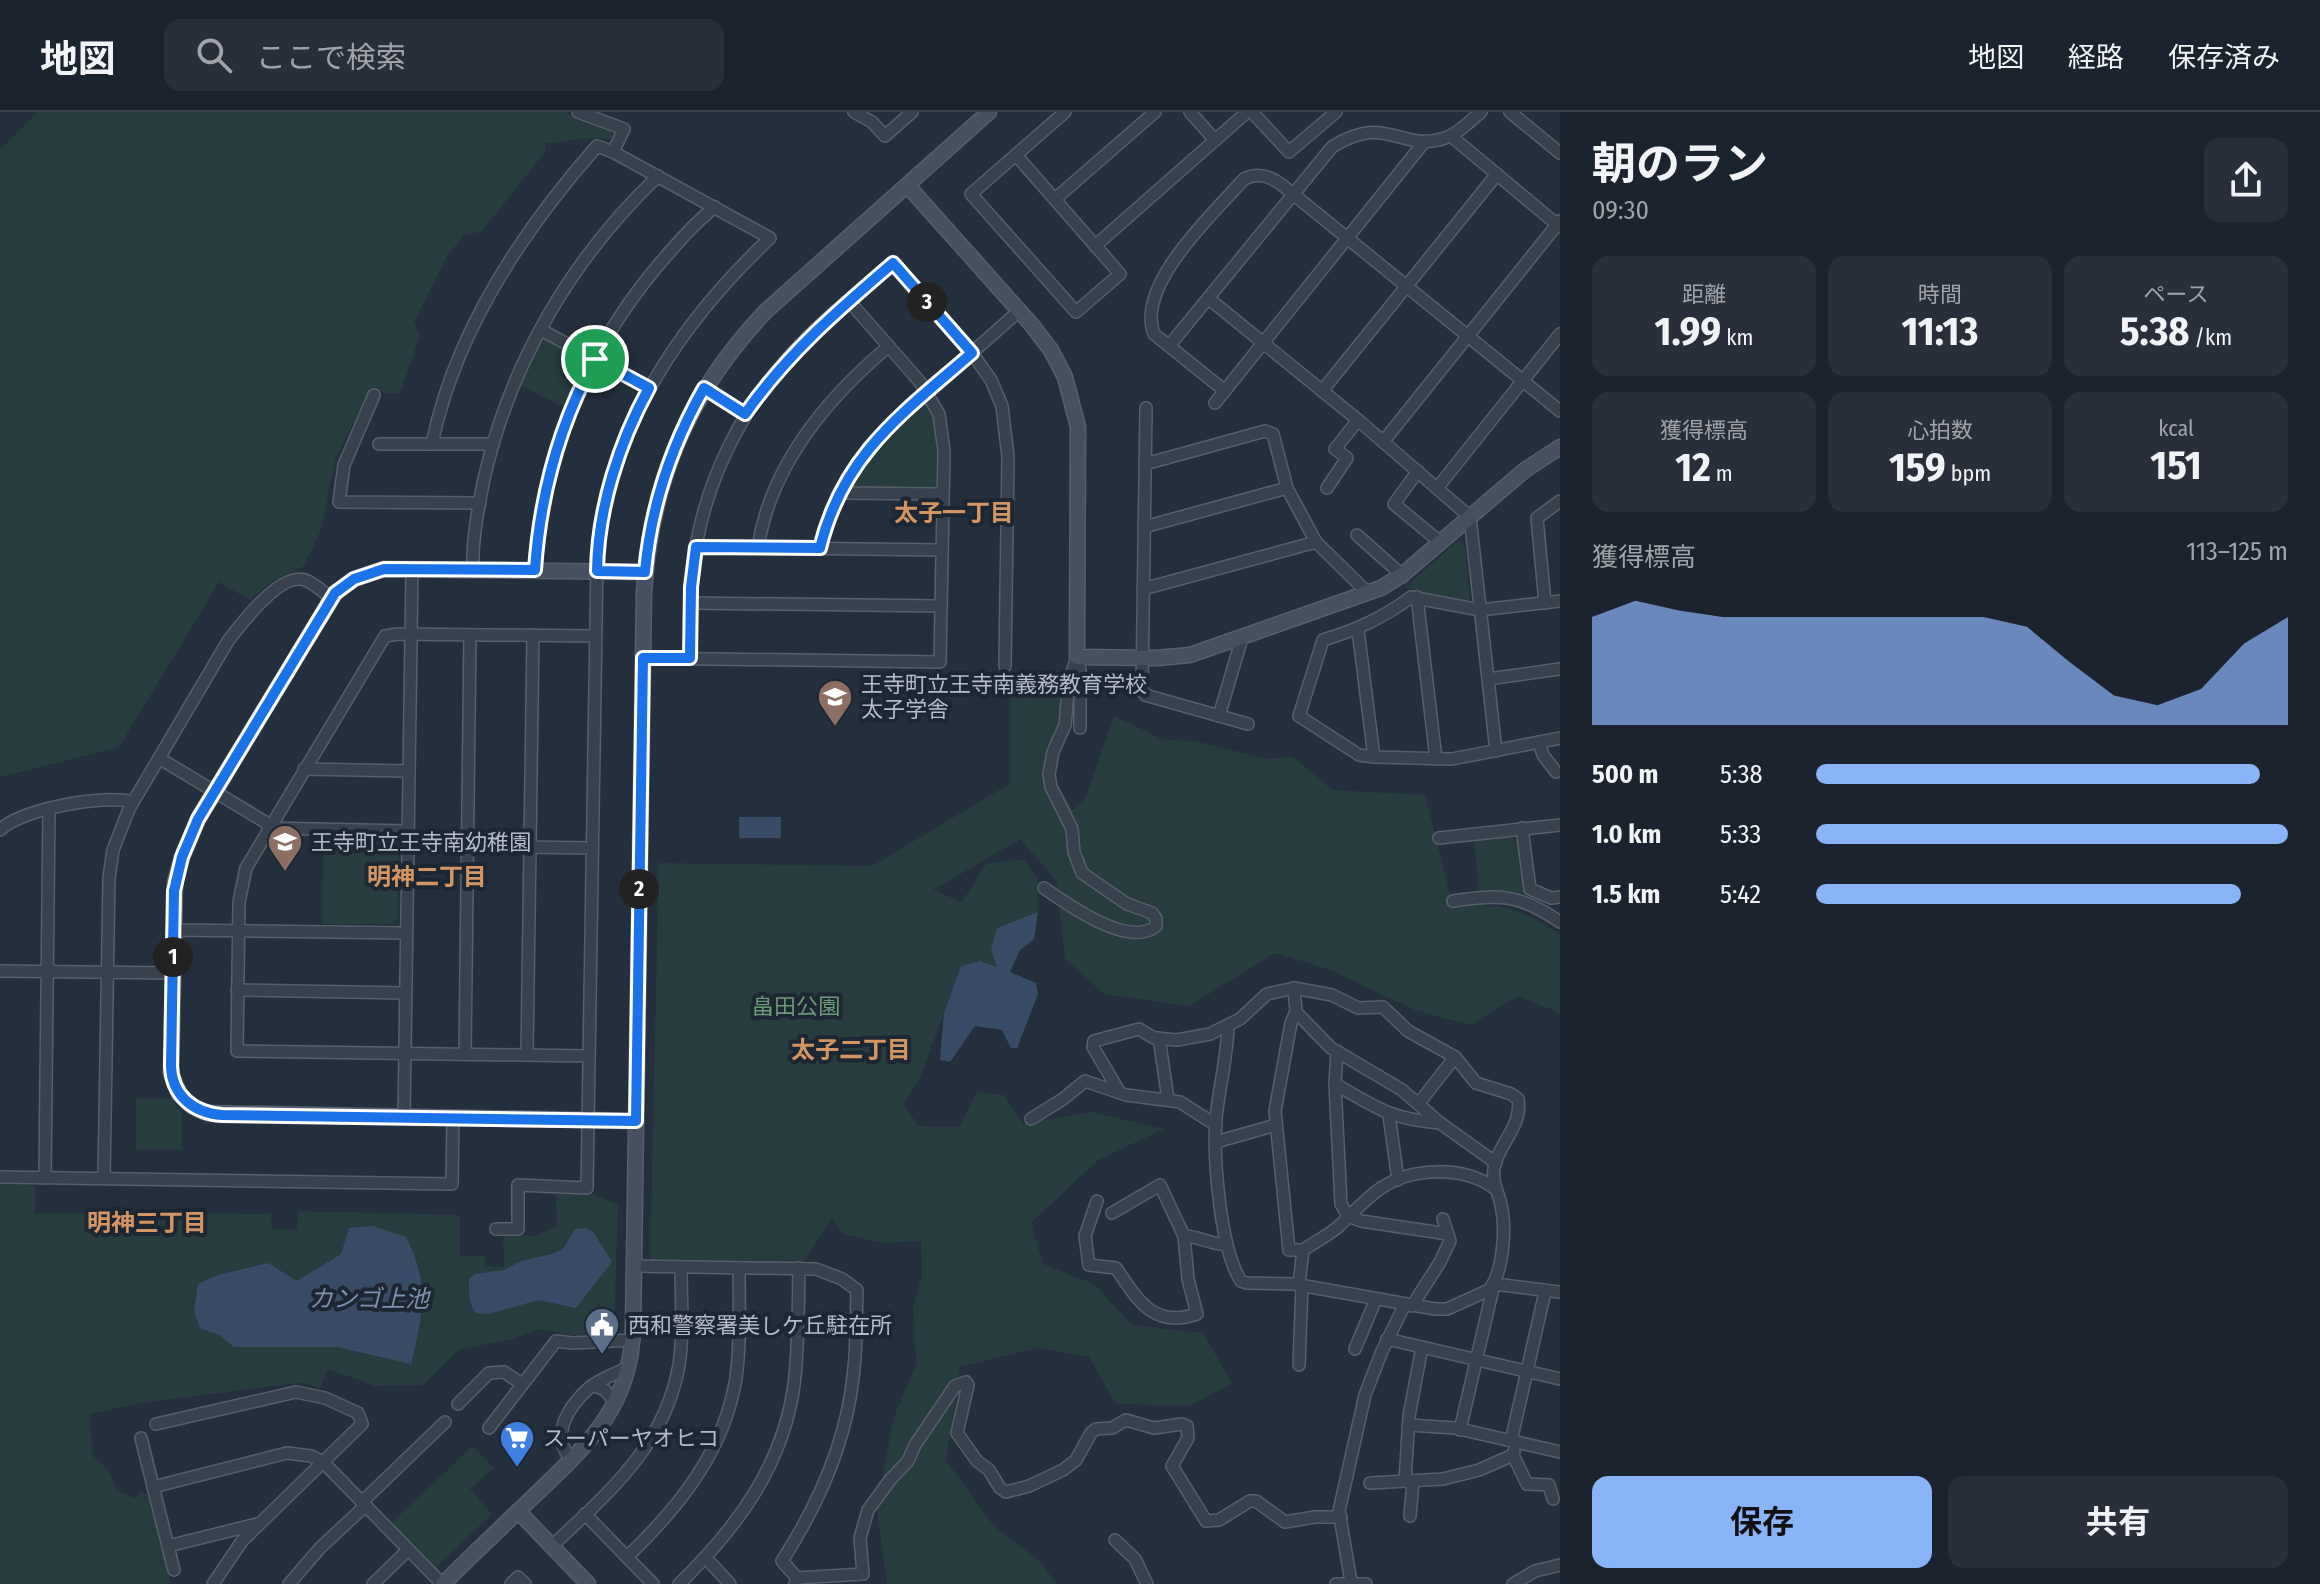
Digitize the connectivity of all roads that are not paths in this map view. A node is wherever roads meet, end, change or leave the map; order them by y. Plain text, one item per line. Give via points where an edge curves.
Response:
1 (578, 112) edge
2 (854, 112) edge
3 (912, 112) edge
4 (989, 112) edge
5 (1065, 112) edge
6 (1155, 112) edge
7 (1190, 112) edge
8 (1250, 112) edge
9 (1336, 112) edge
10 (1481, 112) edge
11 (1510, 112) edge
12 (1451, 136) junction
13 (1215, 140) junction
14 (1425, 141) junction
15 (613, 152) junction
16 (1560, 153) edge
17 (1016, 155) junction
18 (1497, 174) junction
19 (658, 176) junction
20 (907, 185) junction
21 (1293, 194) junction
22 (1055, 199) junction
23 (715, 207) junction
24 (1559, 224) edge
25 (1347, 238) junction
26 (1095, 246) junction
27 (1406, 286) junction
28 (1208, 298) junction
29 (849, 301) junction
30 (1019, 311) junction
31 (541, 330) junction
32 (1560, 334) edge
33 (1468, 337) junction
34 (1263, 343) junction
35 (889, 346) junction
36 (1169, 346) junction
37 (972, 353) junction
38 (595, 359) junction
39 (1523, 381) junction
40 (649, 388) junction
41 (704, 388) junction
42 (1225, 391) junction
43 (1322, 391) junction
44 (927, 392) junction
45 (374, 395) dead end
46 (1215, 403) dead end
47 (1146, 408) dead end
48 (1560, 411) edge
49 (745, 414) junction
50 (1358, 420) junction
51 (1383, 442) junction
52 (379, 444) dead end
53 (432, 444) junction
54 (493, 444) junction
55 (1560, 447) edge
56 (1145, 464) junction
57 (1418, 471) junction
58 (1438, 487) junction
59 (1287, 488) junction
60 (1327, 488) dead end
61 (840, 493) junction
62 (943, 494) junction
63 (1560, 501) edge
64 (480, 503) junction
65 (1470, 517) junction
66 (1144, 527) junction
67 (1357, 535) dead end
68 (1316, 542) junction
69 (1440, 542) junction
70 (696, 547) junction
71 (758, 547) junction
72 (820, 548) junction
73 (942, 550) junction
74 (412, 569) junction
75 (473, 569) junction
76 (535, 570) junction
77 (597, 571) junction
78 (645, 572) junction
79 (1402, 575) junction
80 (1143, 589) junction
81 (1368, 593) junction
82 (1417, 597) junction
83 (331, 598) junction
84 (1560, 601) edge
85 (691, 603) junction
86 (1545, 603) junction
87 (941, 606) junction
88 (1480, 610) junction
89 (1358, 630) junction
90 (411, 634) junction
91 (470, 635) junction
92 (533, 635) junction
93 (595, 636) junction
94 (1242, 638) junction
95 (1077, 657) junction
96 (1142, 657) junction
97 (643, 658) junction
98 (690, 658) junction
99 (1005, 666) dead end
100 (1560, 669) edge
101 (1488, 679) junction
102 (1219, 716) junction
103 (1248, 724) dead end
104 (1080, 728) dead end
105 (1560, 738) edge
106 (1539, 742) junction
107 (1496, 751) junction
108 (1374, 757) junction
109 (159, 758) junction
110 (1436, 759) junction
111 (304, 769) junction
112 (409, 771) junction
113 (1556, 772) dead end
114 (215, 792) junction
115 (133, 802) junction
116 (49, 809) junction
117 (1560, 825) edge
118 (269, 827) junction
119 (1522, 828) junction
120 (0, 830) edge
121 (408, 831) junction
122 (1439, 838) dead end
123 (468, 846) junction
124 (530, 847) junction
125 (592, 848) junction
126 (1044, 888) dead end
127 (1541, 894) junction
128 (1560, 897) edge
129 (1453, 901) dead end
130 (1533, 907) junction
131 (1560, 922) edge
132 (173, 930) junction
133 (238, 931) junction
134 (406, 933) junction
135 (0, 971) edge
136 (47, 972) junction
137 (107, 973) junction
138 (172, 973) junction
139 (1294, 988) junction
140 (237, 990) junction
141 (405, 993) junction
142 (1296, 1012) junction
143 (1228, 1027) junction
144 (1159, 1038) junction
145 (1337, 1051) junction
146 (404, 1053) junction
147 (465, 1054) junction
148 (527, 1055) junction
149 (589, 1056) junction
150 (1455, 1057) junction
151 (1335, 1084) junction
152 (1120, 1093) junction
153 (1168, 1099) junction
154 (1419, 1103) junction
155 (1389, 1115) junction
156 (404, 1118) junction
157 (453, 1118) junction
158 (1031, 1119) dead end
159 (588, 1120) junction
160 (636, 1121) junction
161 (1440, 1123) junction
162 (1216, 1125) junction
163 (1276, 1125) junction
164 (1216, 1142) junction
165 (1496, 1163) junction
166 (0, 1177) edge
167 (45, 1178) junction
168 (104, 1178) junction
169 (1398, 1180) junction
170 (1494, 1188) junction
171 (1097, 1201) dead end
172 (1112, 1213) dead end
173 (1348, 1216) junction
174 (1443, 1219) dead end
175 (496, 1229) dead end
176 (1448, 1234) junction
177 (1184, 1236) junction
178 (1225, 1244) junction
179 (1303, 1250) junction
180 (633, 1266) junction
181 (681, 1267) junction
182 (739, 1268) junction
183 (799, 1268) junction
184 (1494, 1284) junction
185 (1300, 1285) junction
186 (1545, 1292) junction
187 (1560, 1292) edge
188 (1376, 1299) junction
189 (1408, 1305) junction
190 (1387, 1339) junction
191 (633, 1340) junction
192 (1422, 1347) junction
193 (1355, 1349) dead end
194 (1477, 1360) junction
195 (1299, 1365) dead end
196 (629, 1366) junction
197 (1527, 1372) junction
198 (1560, 1379) edge
199 (522, 1384) junction
200 (593, 1385) junction
201 (616, 1403) junction
202 (458, 1404) dead end
203 (445, 1422) dead end
204 (156, 1424) dead end
205 (1409, 1425) junction
206 (489, 1428) dead end
207 (1460, 1430) junction
208 (141, 1438) dead end
209 (1514, 1446) junction
210 (1560, 1452) edge
211 (572, 1460) junction
212 (323, 1462) junction
213 (1409, 1481) junction
214 (1370, 1483) dead end
215 (153, 1487) junction
216 (1553, 1499) dead end
217 (364, 1504) junction
218 (518, 1511) junction
219 (585, 1514) junction
220 (1410, 1516) dead end
221 (1341, 1517) junction
222 (258, 1523) junction
223 (1115, 1540) dead end
224 (168, 1546) junction
225 (552, 1546) junction
226 (408, 1550) junction
227 (627, 1557) junction
228 (706, 1558) junction
229 (1560, 1565) edge
230 (174, 1570) dead end
231 (1535, 1571) junction
232 (796, 1581) edge
233 (1351, 1582) edge
234 (213, 1584) edge
235 (289, 1584) edge
236 (373, 1584) edge
237 (442, 1584) edge
238 (511, 1584) edge
239 (525, 1584) edge
240 (588, 1584) edge
241 (653, 1584) edge
242 (679, 1584) edge
243 (730, 1584) edge
244 (1147, 1584) edge
245 (1336, 1584) edge
246 (1366, 1584) edge
247 (1513, 1584) edge
248 (1526, 1584) edge

1 - 15 street via 624,129
2 - 3 street via 885,136
4 - 20 street
5 - 17 street
6 - 22 street
7 - 13 street
8 - 9 street via 1289,152
8 - 13 street
10 - 12 street
11 - 16 street
12 - 14 street
12 - 18 street
13 - 26 street
14 - 21 street via 1378,127 1361,129 1332,147
14 - 25 street
15 - 19 street
15 - 53 street via 597,146 516,249 462,354
17 - 22 street
17 - 26 street via 971,194 1076,312 1120,274
18 - 24 street
18 - 27 street
19 - 23 street
19 - 31 street via 589,252
20 - 30 street
20 - 41 street via 766,311
21 - 25 street
21 - 28 street
21 - 36 street via 1272,178 1252,175 1185,246 1158,287 1151,314 1154,334
22 - 26 street
23 - 38 street via 635,293
23 - 40 street via 770,238 702,309
24 - 33 street
25 - 27 street
25 - 34 street
27 - 33 street
27 - 43 street
28 - 34 street
28 - 36 street
29 - 35 street
29 - 37 street via 893,263
29 - 49 street via 791,354
30 - 37 street
30 - 95 street via 1057,360 1076,412
31 - 38 street
31 - 54 street via 515,381
32 - 39 street
33 - 39 street
33 - 51 street
34 - 42 street
34 - 43 street
35 - 44 street
35 - 71 street via 853,377 800,442 772,496
36 - 42 street
37 - 44 street
37 - 99 street via 998,392 1008,439
38 - 40 street
38 - 76 street via 553,461
39 - 48 street
39 - 58 street
40 - 77 street via 614,472
41 - 49 street
41 - 78 street via 664,474
42 - 46 street
43 - 50 street
44 - 61 street via 877,437
44 - 62 street via 942,425
45 - 64 street via 344,465 339,502
47 - 56 street
49 - 70 street via 715,474
50 - 51 street
50 - 60 street via 1335,449 1347,458
51 - 57 street
52 - 53 street
53 - 54 street
54 - 64 street
55 - 65 street
56 - 59 street via 1265,431 1273,434
56 - 66 street
57 - 58 street
57 - 69 street via 1394,504
58 - 65 street
59 - 66 street
59 - 68 street
61 - 62 street
61 - 72 street
62 - 73 street
63 - 86 street via 1537,518
64 - 75 street
65 - 69 street
65 - 88 street
66 - 80 street
67 - 79 street
68 - 80 street
68 - 81 street
69 - 79 street
70 - 71 street
70 - 85 street
71 - 72 street
72 - 73 street
73 - 87 street
74 - 75 street
74 - 83 street via 374,571
74 - 90 street
75 - 76 street
76 - 77 street
77 - 78 street
77 - 93 street
78 - 97 street
79 - 81 street
80 - 96 street
81 - 94 street
82 - 88 street
82 - 89 street
82 - 110 street
83 - 109 street via 302,579 269,595 228,641
83 - 114 street
84 - 86 street
85 - 87 street
85 - 98 street
86 - 88 street
87 - 98 street via 940,662
88 - 101 street
89 - 108 street
89 - 108 street via 1323,640 1299,716 1359,755
90 - 91 street
90 - 111 street via 381,640
90 - 112 street
91 - 92 street
91 - 123 street
92 - 93 street
92 - 124 street
93 - 125 street
94 - 96 street via 1190,655
94 - 102 street
95 - 96 street
95 - 104 street
95 - 126 street via 1065,725 1053,752 1051,787 1072,829 1082,873 1127,904 1152,913 1156,926 1130,931 1098,923
96 - 102 street via 1145,695
97 - 98 street
97 - 160 street
100 - 101 street
101 - 107 street
102 - 103 street
105 - 106 street
106 - 107 street
106 - 113 street
107 - 110 street
108 - 110 street
109 - 114 street
109 - 115 street
111 - 112 street
111 - 118 street
112 - 121 street
114 - 118 street
114 - 132 street via 182,857
115 - 116 street via 97,800
115 - 137 street via 110,865
116 - 120 street via 19,816
116 - 136 street
117 - 119 street
118 - 121 street
118 - 133 street via 242,880
119 - 122 street
119 - 127 street via 1530,889
121 - 134 street
123 - 124 street
123 - 147 street
124 - 125 street
124 - 148 street
125 - 149 street
127 - 128 street
127 - 130 street
129 - 130 street via 1499,895
130 - 131 street
132 - 133 street
132 - 138 street
133 - 134 street
133 - 140 street
134 - 141 street
135 - 136 street
136 - 137 street
136 - 167 street
137 - 138 street
137 - 168 street
138 - 156 street via 172,1080 198,1110 222,1115
139 - 142 street
139 - 143 street via 1267,994
139 - 150 street via 1332,995 1358,1008 1383,1007 1408,1031
140 - 141 street
140 - 146 street via 237,1051
141 - 146 street
142 - 145 street
142 - 163 street via 1278,1090
143 - 144 street via 1190,1039
143 - 162 street
144 - 152 street via 1139,1029 1094,1041
144 - 153 street
145 - 151 street
145 - 154 street
146 - 147 street
146 - 156 street
147 - 148 street
148 - 149 street
149 - 159 street
150 - 154 street
150 - 165 street via 1476,1083 1518,1099 1514,1125
151 - 155 street
151 - 173 street via 1341,1204
152 - 153 street
152 - 158 street via 1085,1081
153 - 162 street via 1188,1105
154 - 161 street
155 - 161 street
155 - 169 street
156 - 157 street
157 - 159 street
157 - 168 street via 452,1184
159 - 160 street
159 - 175 street via 587,1188 518,1185 518,1229
160 - 180 street
161 - 165 street
162 - 164 street
163 - 164 street
163 - 179 street via 1289,1250
164 - 178 street
165 - 170 street
166 - 167 street
167 - 168 street
169 - 170 street via 1450,1172
169 - 173 street
170 - 184 street via 1502,1216
171 - 177 street via 1085,1236 1089,1265 1116,1268 1136,1300 1170,1318 1197,1314
172 - 177 street via 1160,1185
173 - 176 street
173 - 179 street
174 - 176 street
176 - 189 street via 1440,1262
177 - 178 street
178 - 185 street via 1241,1281
179 - 185 street
180 - 181 street
180 - 191 street
181 - 182 street
181 - 219 street via 680,1353 669,1401 642,1455
182 - 183 street
182 - 227 street via 738,1357 722,1428 686,1494
183 - 228 street via 796,1363 780,1440 746,1509
183 - 232 street via 825,1271 857,1290 854,1375 846,1421 820,1494 782,1561
184 - 186 street
184 - 189 street via 1484,1294 1447,1309
184 - 194 street
185 - 188 street
185 - 195 street
186 - 187 street
186 - 197 street
188 - 189 street
188 - 193 street
189 - 190 street
190 - 192 street
190 - 221 street via 1359,1418
191 - 196 street
191 - 199 street via 556,1341
192 - 194 street
192 - 205 street
194 - 197 street
194 - 207 street
196 - 200 street
196 - 201 street
197 - 198 street
197 - 209 street
199 - 202 street via 504,1372 489,1373
199 - 206 street
200 - 201 street
200 - 211 street via 560,1429 563,1451
201 - 211 street
203 - 217 street
204 - 212 street via 286,1393 313,1394 358,1413 362,1424
205 - 207 street
205 - 213 street
207 - 209 street
208 - 215 street
209 - 210 street
209 - 213 street via 1463,1476
209 - 216 street via 1527,1484 1549,1485
211 - 218 street
212 - 215 street via 287,1453
212 - 217 street
212 - 222 street
213 - 214 street
213 - 220 street
215 - 224 street
217 - 226 street
217 - 235 street
218 - 225 street
218 - 237 street
219 - 225 street
219 - 227 street
221 - 232 street via 1285,1522 1250,1501 1219,1520 1206,1521 1172,1466 1188,1438 1187,1426 1154,1428 1131,1420 1096,1429 1069,1466 1006,1492 957,1433 968,1385 961,1382 868,1510 860,1538 863,1574
221 - 233 street
222 - 224 street
222 - 234 street
223 - 244 street via 1135,1559
224 - 230 street
225 - 240 street
226 - 236 street
226 - 237 street
227 - 241 street
228 - 242 street
228 - 243 street
229 - 231 street
231 - 247 street
231 - 248 street
233 - 245 street
233 - 246 street
238 - 239 street via 518,1577

